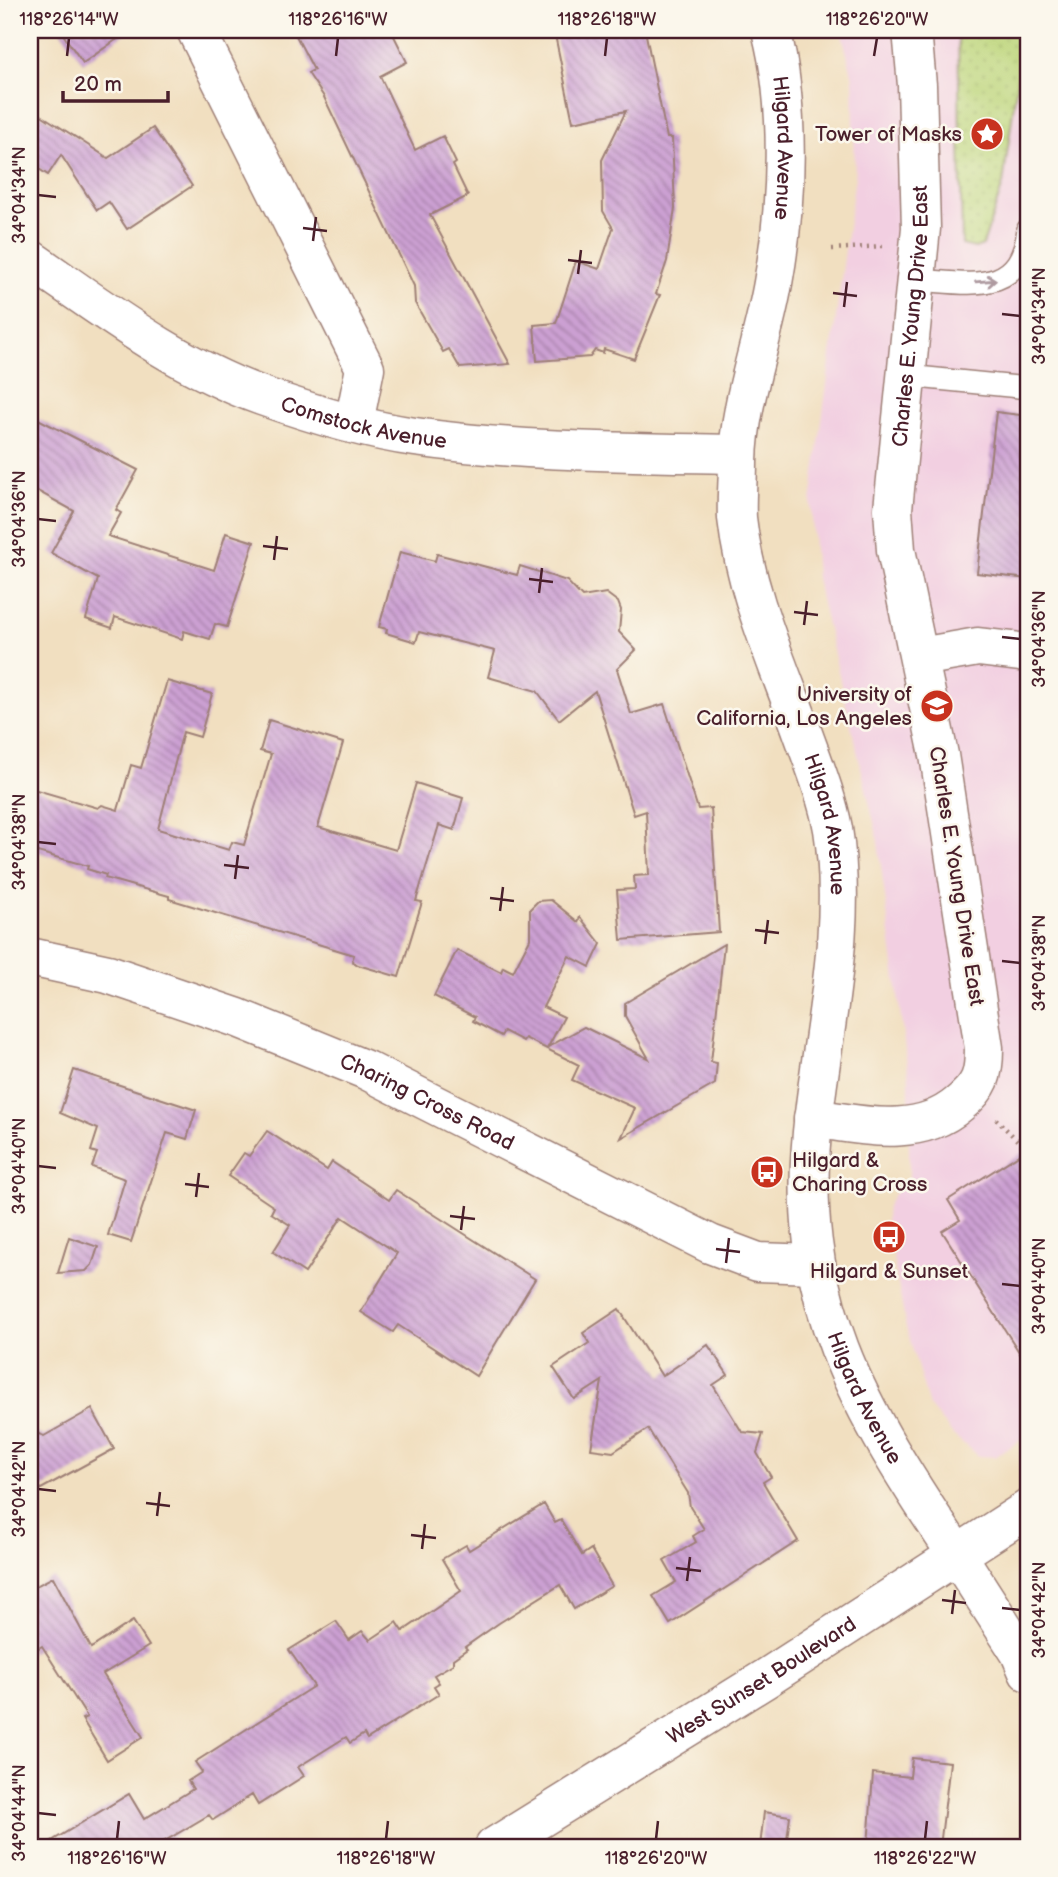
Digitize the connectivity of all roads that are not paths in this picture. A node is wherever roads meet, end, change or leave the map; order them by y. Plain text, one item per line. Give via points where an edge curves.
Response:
1 (196, 30) edge
2 (771, 30) edge
3 (912, 30) edge
4 (1028, 229) edge
5 (30, 259) edge
6 (918, 280) junction
7 (907, 376) junction
8 (1028, 388) edge
9 (355, 423) junction
10 (738, 454) junction
11 (1028, 653) edge
12 (920, 657) junction
13 (30, 957) edge
14 (813, 1118) junction
15 (814, 1264) junction
16 (1028, 1509) edge
17 (957, 1555) junction
18 (1028, 1672) edge
19 (494, 1847) edge

1 - 9 street via 365,368
2 - 10 street, Hilgard Avenue via 784,148 782,215
3 - 6 street, Charles E. Young Drive East via 921,228
6 -> 4 lane via 995,282 1017,268
5 - 9 street, Comstock Avenue via 153,344 260,396
6 - 7 street, Charles E. Young Drive East
7 - 8 lane
7 - 12 street, Charles E. Young Drive East via 893,509 896,550
9 - 10 street, Comstock Avenue via 414,437 503,445
10 - 14 street, Hilgard Avenue via 737,517 753,594 832,825 838,945
11 - 12 street via 978,647
12 - 14 street, Charles E. Young Drive East via 984,1048 984,1074 970,1095 944,1117 916,1126
13 - 15 street, Charing Cross Road via 108,974 225,1013 366,1070 710,1244 758,1262
14 - 15 street, Hilgard Avenue via 809,1187
15 - 17 street, Hilgard Avenue via 847,1371 898,1466
16 - 17 street, West Sunset Boulevard
17 - 18 street, Hilgard Avenue
17 - 19 street, West Sunset Boulevard

